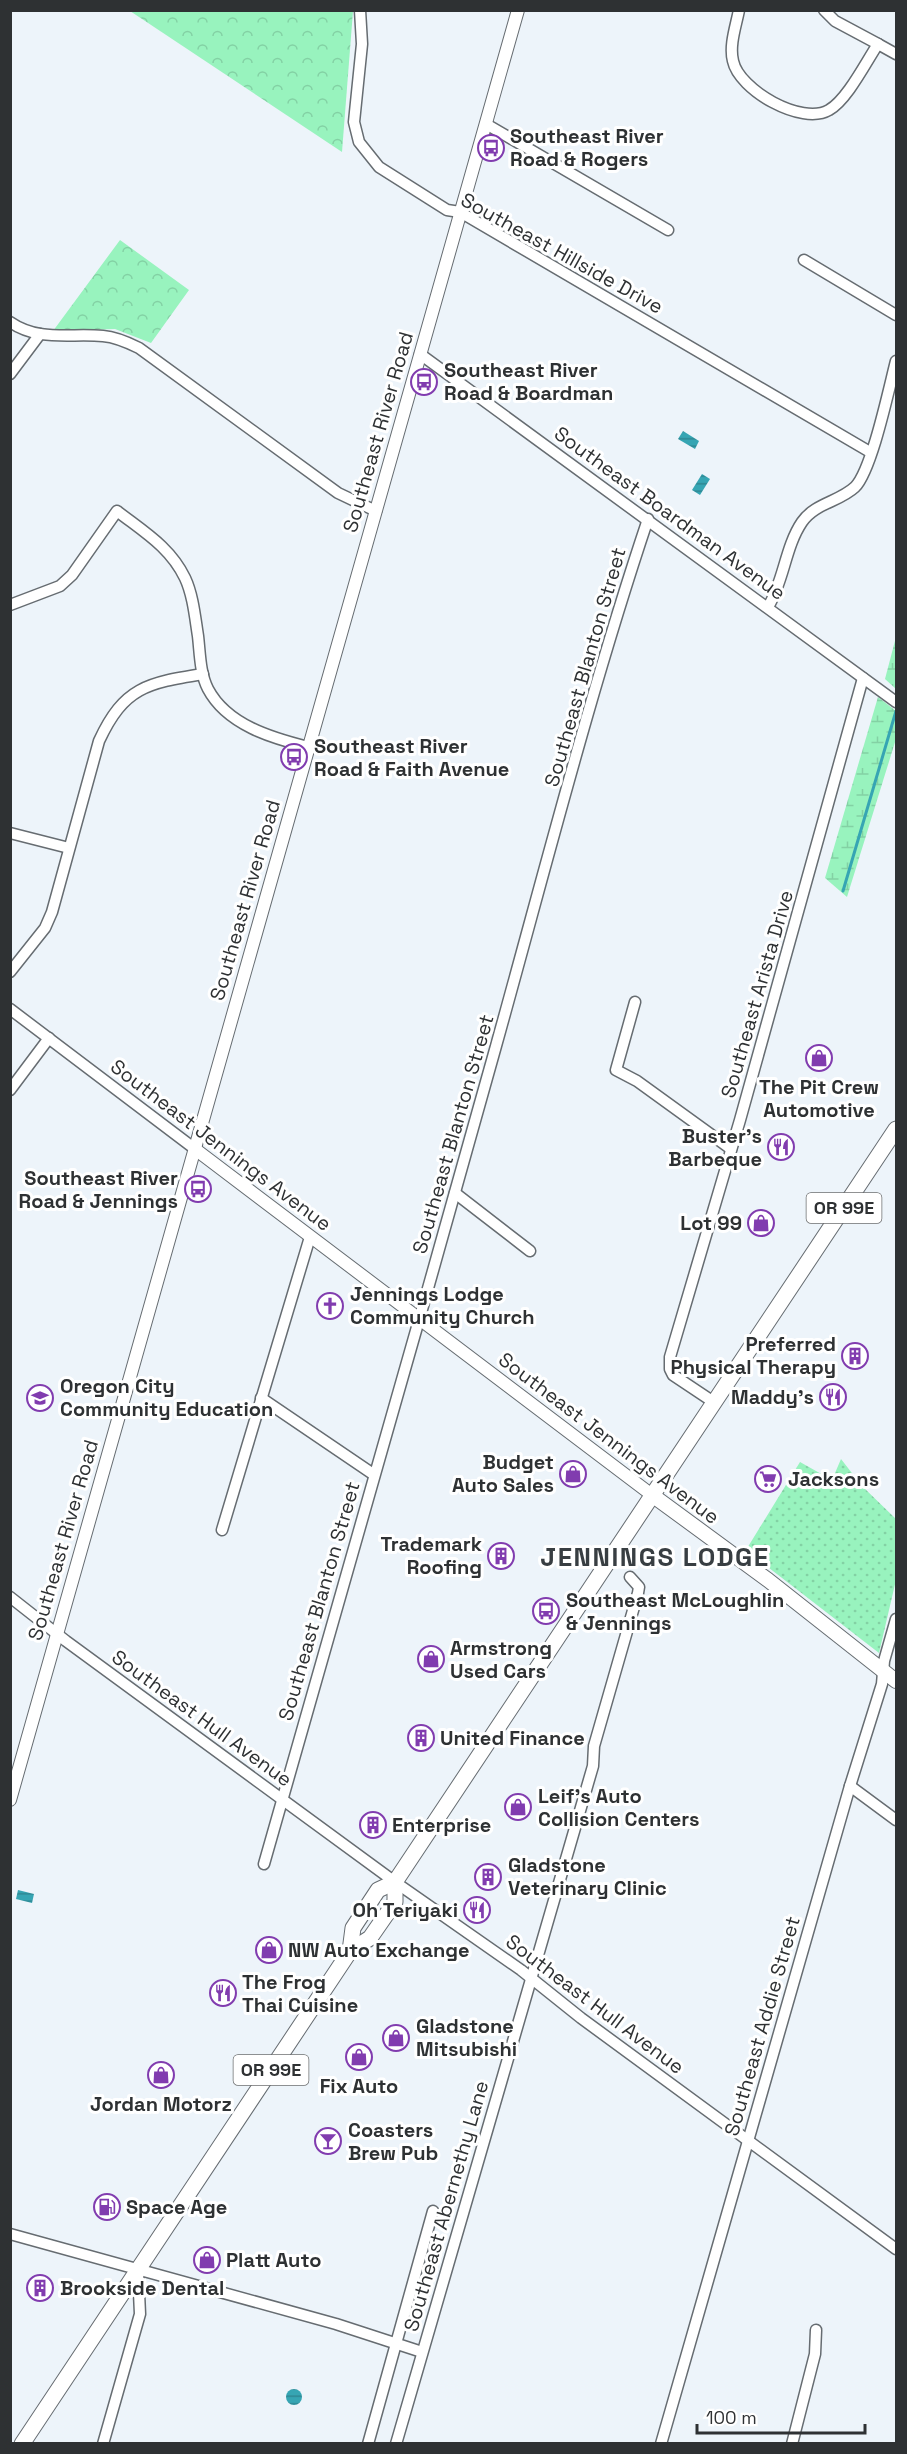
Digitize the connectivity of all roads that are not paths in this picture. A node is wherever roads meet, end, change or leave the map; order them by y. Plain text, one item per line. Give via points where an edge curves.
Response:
1 (360, 10) edge
2 (518, 10) edge
3 (739, 10) edge
4 (824, 10) edge
5 (878, 44) junction
6 (897, 54) edge
7 (486, 124) junction
8 (460, 212) junction
9 (668, 230) dead end
10 (804, 260) dead end
11 (897, 315) edge
12 (10, 322) edge
13 (40, 334) junction
14 (420, 354) junction
15 (897, 361) edge
16 (10, 374) edge
17 (870, 453) junction
18 (376, 511) junction
19 (648, 519) junction
20 (10, 605) edge
21 (768, 607) junction
22 (202, 674) junction
23 (863, 678) junction
24 (897, 702) edge
25 (308, 747) junction
26 (10, 833) edge
27 (69, 848) junction
28 (10, 972) edge
29 (635, 1002) dead end
30 (10, 1010) edge
31 (49, 1038) junction
32 (10, 1090) edge
33 (897, 1129) edge
34 (195, 1149) junction
35 (731, 1149) junction
36 (455, 1193) junction
37 (310, 1237) junction
38 (530, 1251) dead end
39 (420, 1320) junction
40 (261, 1398) junction
41 (715, 1402) junction
42 (373, 1474) junction
43 (652, 1495) junction
44 (222, 1530) dead end
45 (630, 1577) dead end
46 (10, 1597) edge
47 (897, 1619) edge
48 (57, 1633) junction
49 (884, 1671) junction
50 (897, 1681) edge
51 (850, 1786) junction
52 (282, 1798) junction
53 (10, 1800) edge
54 (897, 1820) edge
55 (264, 1864) dead end
56 (395, 1882) junction
57 (533, 1979) junction
58 (748, 2142) junction
59 (433, 2211) dead end
60 (10, 2234) edge
61 (896, 2247) edge
62 (138, 2270) junction
63 (816, 2330) dead end
64 (396, 2344) junction
65 (422, 2352) junction
66 (22, 2444) edge
67 (104, 2444) edge
68 (368, 2444) edge
69 (396, 2444) edge
70 (661, 2444) edge
71 (792, 2444) edge

1 - 8 street, Southeast Hillside Drive via 362,44 354,122 359,142 379,167 447,210
2 - 7 street, Southeast River Road
3 - 5 street via 732,53 740,77 752,88 800,114 811,116 832,108
4 - 5 street via 835,21
5 - 6 street
7 - 8 street, Southeast River Road
7 - 9 street
8 - 14 street, Southeast River Road
8 - 17 street, Southeast Hillside Drive
10 - 11 street
12 - 13 street
13 - 16 street
13 - 18 street via 103,336 139,348 338,492
14 - 18 street, Southeast River Road
14 - 19 street, Southeast Boardman Avenue
15 - 17 street
17 - 21 street via 857,485 843,498 817,508 801,523
18 - 25 street, Southeast River Road
19 - 21 street, Southeast Boardman Avenue
19 - 36 street, Southeast Blanton Street via 597,682
20 - 22 street via 60,586 117,512 162,545 186,580
21 - 23 street, Southeast Boardman Avenue
22 - 25 street via 208,689 231,714 265,736
22 - 27 street via 144,688 124,700 110,718 99,741
23 - 24 street, Southeast Boardman Avenue
23 - 35 street, Southeast Arista Drive
25 - 34 street, Southeast River Road
26 - 27 street
27 - 28 street via 45,928
29 - 35 street via 616,1070
30 - 31 street, Southeast Jennings Avenue
31 - 32 street
31 - 34 street, Southeast Jennings Avenue
33 - 41 main road, OR 99E
34 - 37 street, Southeast Jennings Avenue
34 - 48 street, Southeast River Road
35 - 41 street, Southeast Arista Drive via 669,1363 673,1375
36 - 38 street
36 - 39 street, Southeast Blanton Street
37 - 39 street, Southeast Jennings Avenue
37 - 40 street
39 - 42 street, Southeast Blanton Street
39 - 43 street, Southeast Jennings Avenue
40 - 42 street
40 - 44 street
41 - 43 main road, OR 99E
42 - 52 street, Southeast Blanton Street
43 - 49 main road, Southeast Jennings Avenue
43 - 56 main road, OR 99E
45 - 57 street, Southeast Abernethy Lane via 639,1587 638,1593
46 - 48 street, Southeast Hull Avenue
47 - 49 street, Southeast Addie Street
48 - 52 street, Southeast Hull Avenue
48 - 53 street, Southeast River Road
49 - 50 main road, Southeast Jennings Avenue
49 - 51 street, Southeast Addie Street
51 - 54 street
51 - 58 street, Southeast Addie Street
52 - 55 street, Southeast Blanton Street
52 - 56 street, Southeast Hull Avenue
56 - 57 street, Southeast Hull Avenue
56 - 62 main road, OR 99E via 378,1890 353,1928 350,1951
57 - 58 street, Southeast Hull Avenue
57 - 65 street, Southeast Abernethy Lane
58 - 61 street, Southeast Hull Avenue
58 - 70 street, Southeast Addie Street
59 - 64 street
60 - 62 street
62 - 64 street
62 - 66 main road, OR 99E
62 - 67 street via 140,2314
63 - 71 street via 815,2354
64 - 65 street
64 - 68 street
65 - 69 street, Southeast Abernethy Lane

